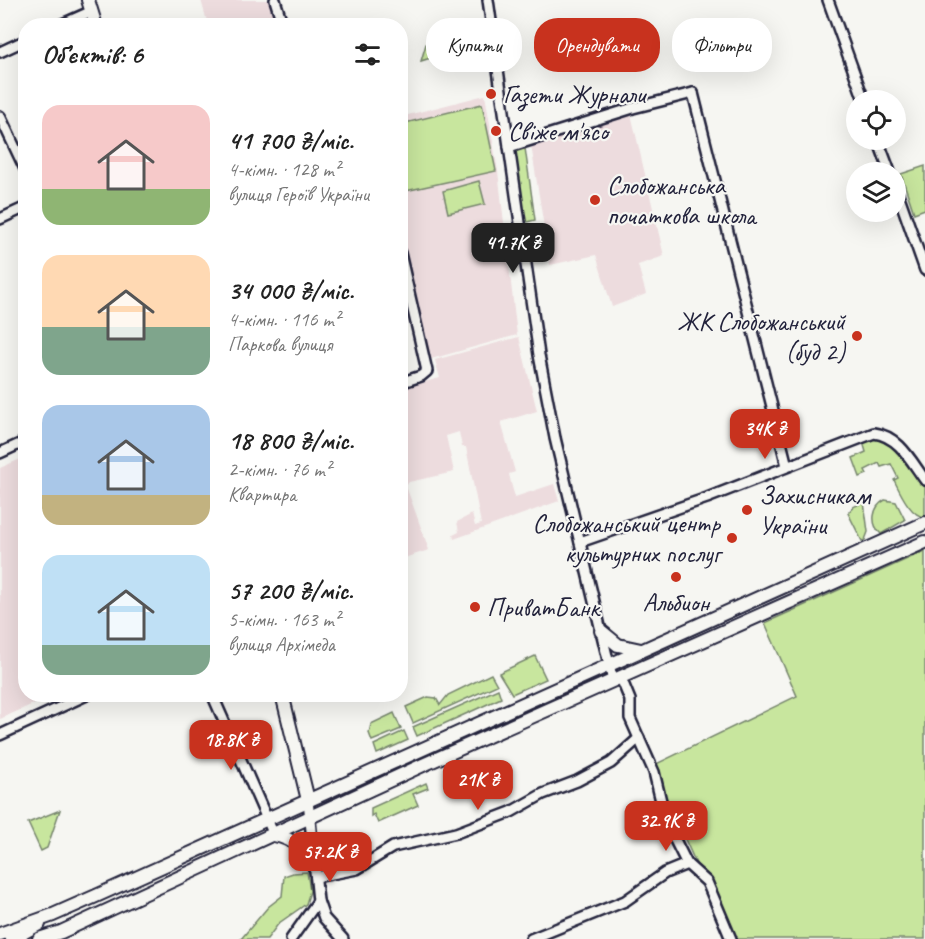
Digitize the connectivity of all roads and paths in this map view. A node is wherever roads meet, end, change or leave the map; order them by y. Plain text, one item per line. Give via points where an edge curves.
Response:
1 (275, 0) edge
2 (488, 0) edge
3 (828, 0) edge
4 (90, 6) edge
5 (71, 18) edge
6 (281, 18) edge
7 (18, 44) edge
8 (0, 52) edge
9 (860, 90) edge
10 (0, 116) edge
11 (509, 147) junction
12 (18, 154) edge
13 (18, 211) edge
14 (906, 216) edge
15 (0, 219) edge
16 (925, 270) edge
17 (408, 288) edge
18 (408, 380) edge
19 (18, 445) edge
20 (0, 453) edge
21 (787, 466) junction
22 (925, 480) edge
23 (925, 523) edge
24 (580, 542) junction
25 (925, 542) edge
26 (601, 631) junction
27 (642, 650) junction
28 (609, 665) junction
29 (617, 680) junction
30 (71, 702) edge
31 (215, 702) edge
32 (284, 702) edge
33 (0, 735) edge
34 (639, 738) junction
35 (308, 800) junction
36 (309, 818) junction
37 (266, 819) junction
38 (274, 835) junction
39 (687, 864) junction
40 (315, 872) junction
41 (318, 901) junction
42 (53, 915) junction
43 (0, 934) edge
44 (56, 935) edge
45 (12, 939) edge
46 (39, 939) edge
47 (291, 939) edge
48 (343, 939) edge
49 (531, 939) edge
50 (731, 939) edge

1 - 6 street
2 - 11 street
3 - 9 street
4 - 5 street
7 - 8 street
10 - 12 street
11 - 21 street via 693,93
11 - 24 street via 539,355
13 - 15 street
14 - 16 street
17 - 18 street via 427,371
19 - 20 street
21 - 22 street via 874,433 887,434
21 - 24 street
23 - 27 main road
24 - 26 street
25 - 29 main road
26 - 27 main road via 618,645
26 - 28 street
27 - 28 main road
28 - 29 street
28 - 35 main road
29 - 34 street via 630,700 630,718
29 - 36 main road
30 - 33 street
31 - 37 street
32 - 35 main road
34 - 39 street via 654,772 666,822
34 - 40 street via 611,763 511,812 456,833 393,847 348,872
35 - 36 street
35 - 37 main road
36 - 38 main road
36 - 40 street
37 - 38 street
37 - 42 main road
38 - 40 main road via 300,847
38 - 44 main road
39 - 49 street via 665,873 626,901
39 - 50 street via 707,882
40 - 41 street
41 - 47 street
41 - 48 street via 324,918
42 - 43 main road
42 - 45 main road
44 - 46 main road

